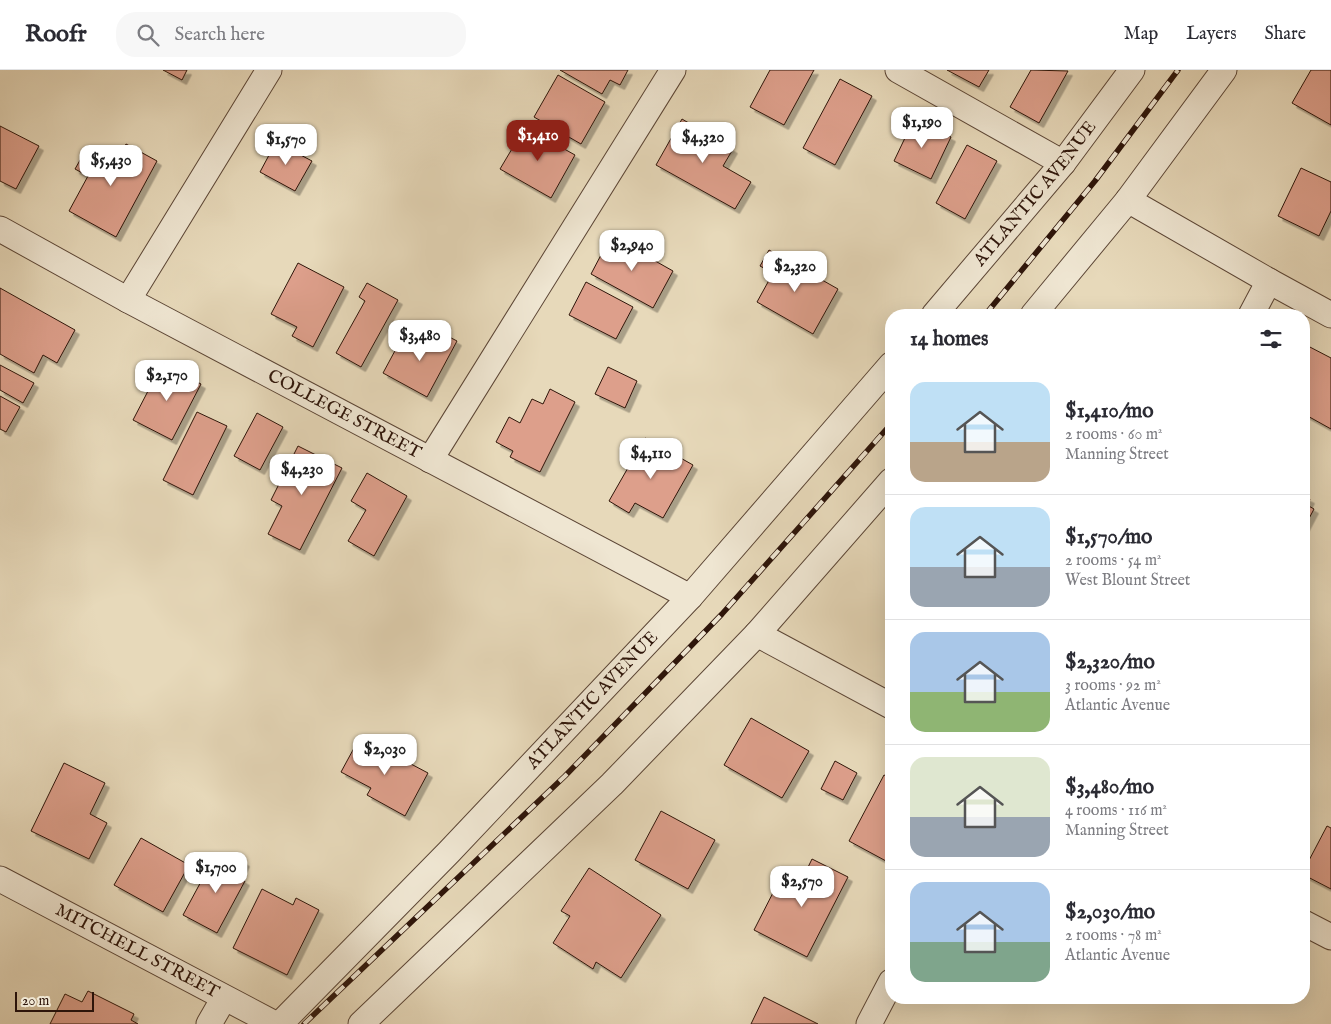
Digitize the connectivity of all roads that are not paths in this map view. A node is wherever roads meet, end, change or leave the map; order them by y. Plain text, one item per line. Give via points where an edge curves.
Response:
1 (269, 70) edge
2 (673, 70) edge
3 (898, 70) edge
4 (1132, 70) edge
5 (1224, 70) edge
6 (1063, 162) junction
7 (1128, 200) junction
8 (0, 229) edge
9 (1269, 281) junction
10 (128, 300) junction
11 (939, 309) edge
12 (1038, 309) edge
13 (1254, 309) edge
14 (1331, 315) edge
15 (885, 373) edge
16 (430, 460) junction
17 (885, 488) edge
18 (690, 597) junction
19 (757, 634) junction
20 (885, 703) edge
21 (0, 879) edge
22 (1310, 926) edge
23 (1331, 937) edge
24 (885, 993) edge
25 (224, 998) junction
26 (209, 1024) edge
27 (274, 1024) edge
28 (280, 1024) edge
29 (361, 1024) edge
30 (869, 1024) edge

1 - 10 street
2 - 16 street
3 - 6 street
4 - 6 street, ATLANTIC AVENUE
5 - 7 street
6 - 11 street, ATLANTIC AVENUE
7 - 9 street
7 - 12 street
8 - 10 street, COLLEGE STREET
9 - 13 street
9 - 14 street
10 - 16 street, COLLEGE STREET
15 - 18 street, ATLANTIC AVENUE
16 - 18 street, COLLEGE STREET
17 - 19 street
18 - 28 street, ATLANTIC AVENUE via 449,852
19 - 20 street
19 - 29 street via 612,784
21 - 25 street, MITCHELL STREET
22 - 23 street
24 - 30 street
25 - 26 street
25 - 27 street, MITCHELL STREET

